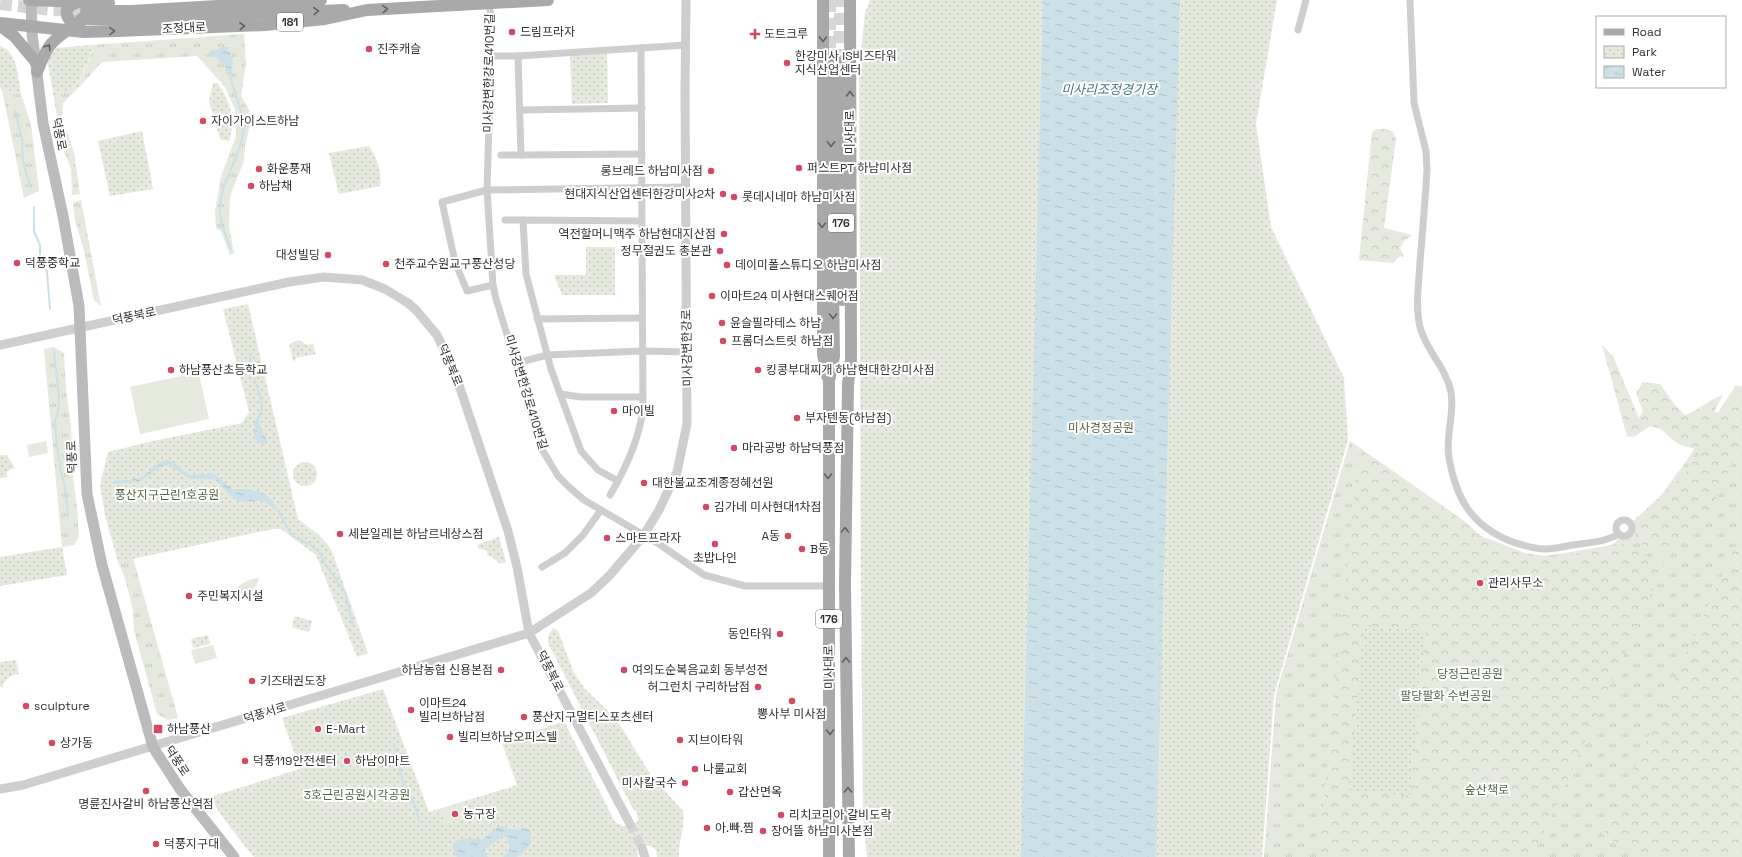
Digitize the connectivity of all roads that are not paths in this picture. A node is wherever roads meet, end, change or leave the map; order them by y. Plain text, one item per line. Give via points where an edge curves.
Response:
1 (30, 0) edge
2 (180, 0) edge
3 (321, 0) edge
4 (548, 0) edge
5 (686, 0) edge
6 (823, 0) edge
7 (850, 0) edge
8 (1306, 0) edge
9 (1410, 0) edge
10 (63, 1) edge
11 (490, 4) junction
12 (367, 10) junction
13 (80, 11) junction
14 (0, 23) edge
15 (32, 25) junction
16 (0, 26) edge
17 (68, 30) junction
18 (1298, 30) dead end
19 (84, 32) junction
20 (686, 45) junction
21 (641, 48) junction
22 (491, 56) junction
23 (518, 56) junction
24 (36, 66) junction
25 (642, 108) junction
26 (520, 110) junction
27 (642, 154) junction
28 (501, 155) dead end
29 (521, 155) junction
30 (686, 187) junction
31 (642, 188) junction
32 (487, 190) junction
33 (504, 220) dead end
34 (523, 220) junction
35 (642, 221) junction
36 (494, 285) junction
37 (642, 318) junction
38 (538, 319) junction
39 (81, 327) junction
40 (0, 345) edge
41 (643, 351) junction
42 (687, 352) junction
43 (547, 355) junction
44 (517, 363) junction
45 (829, 381) junction
46 (848, 384) junction
47 (560, 394) junction
48 (643, 397) junction
49 (618, 481) junction
50 (610, 495) dead end
51 (601, 510) junction
52 (1619, 534) dead end
53 (644, 535) junction
54 (542, 567) dead end
55 (828, 586) junction
56 (530, 633) junction
57 (152, 747) junction
58 (0, 789) edge
59 (630, 824) tunnel mouth
60 (234, 857) edge
61 (829, 857) edge
62 (849, 857) edge

1 - 10 main road, 조정대로 / 181
1 - 15 main road, 덕풍로
2 - 13 main road, 조정대로 / 181 via 132,3
3 - 13 main road, 조정대로 / 181 via 131,11
4 - 11 main road, 조정대로 / 181
5 - 20 street, 미사강변한강로
6 -> 45 main road, 미사대로 via 823,354
46 -> 7 main road, 미사대로 via 851,360
8 - 18 street
9 - 52 street via 1414,104 1426,151 1427,170 1418,317 1428,348 1444,371 1451,391 1448,448 1456,487 1466,508 1479,523 1491,532 1522,545 1547,549 1601,541
10 - 13 main road, 조정대로 / 181
12 -> 11 main road, 조정대로 / 181
11 - 22 street, 미사강변한강로410번길
13 -> 12 main road, 조정대로 / 181 via 124,20
19 -> 12 main road, 조정대로 / 181 via 265,25 325,20
13 - 19 main road via 72,4 67,17 69,22
14 - 15 main road, 조정대로
15 - 17 main road, 조정대로 / 181
15 - 24 main road, 덕풍로
16 - 24 main road via 14,36
17 - 19 main road, 조정대로 / 181
24 -> 17 main road via 52,41
20 - 21 street
20 - 30 street, 미사강변한강로
21 - 23 street
21 - 25 street
22 - 23 street
22 - 32 street, 미사강변한강로410번길
23 - 26 street
24 - 39 main road, 덕풍로 via 44,123 75,277
25 - 26 street
25 - 27 street
26 - 29 street
27 - 29 street
27 - 31 street
28 - 29 street
30 - 31 street
30 - 42 street, 미사강변한강로
31 - 32 street
31 - 35 street
32 - 36 street, 미사강변한강로410번길
32 - 36 street via 442,202 456,262 467,292
33 - 34 street
34 - 35 street
34 - 38 street via 526,274
35 - 37 street
36 - 44 street, 미사강변한강로410번길 via 496,299
37 - 38 street
37 - 41 street
38 - 43 street
39 - 40 street, 덕풍북로
39 - 56 street, 덕풍북로 via 289,282 324,277 362,280 397,296 416,310 437,335 456,376 508,531
39 - 57 main road, 덕풍로 via 87,494 102,566
41 - 42 street
41 - 43 street
41 - 48 street
42 - 53 street, 미사강변한강로 via 687,424 680,461 659,510
43 - 44 street
43 - 47 street
44 - 51 street, 미사강변한강로410번길 via 543,450 550,463 568,487
46 -> 45 main road, 미사대로 / 176 via 843,356 835,62 834,356
45 -> 55 main road, 미사대로 / 176
62 -> 46 main road, 미사대로 / 176 via 845,586
47 - 48 street via 581,397
47 - 49 street via 581,450 598,470
48 - 49 street via 640,426 632,455
49 - 50 street
51 - 53 street, 미사강변한강로410번길
51 - 54 street via 583,535 565,553
53 - 55 street, 미사강변한강로410번길 via 704,575 745,586
53 - 56 street, 미사강변한강로 via 591,593
55 -> 61 main road, 미사대로 / 176
56 - 57 street, 덕풍서로
56 - 59 street, 덕풍북로
57 - 58 street, 덕풍서로 via 23,785
57 - 60 main road, 덕풍로 via 180,789

